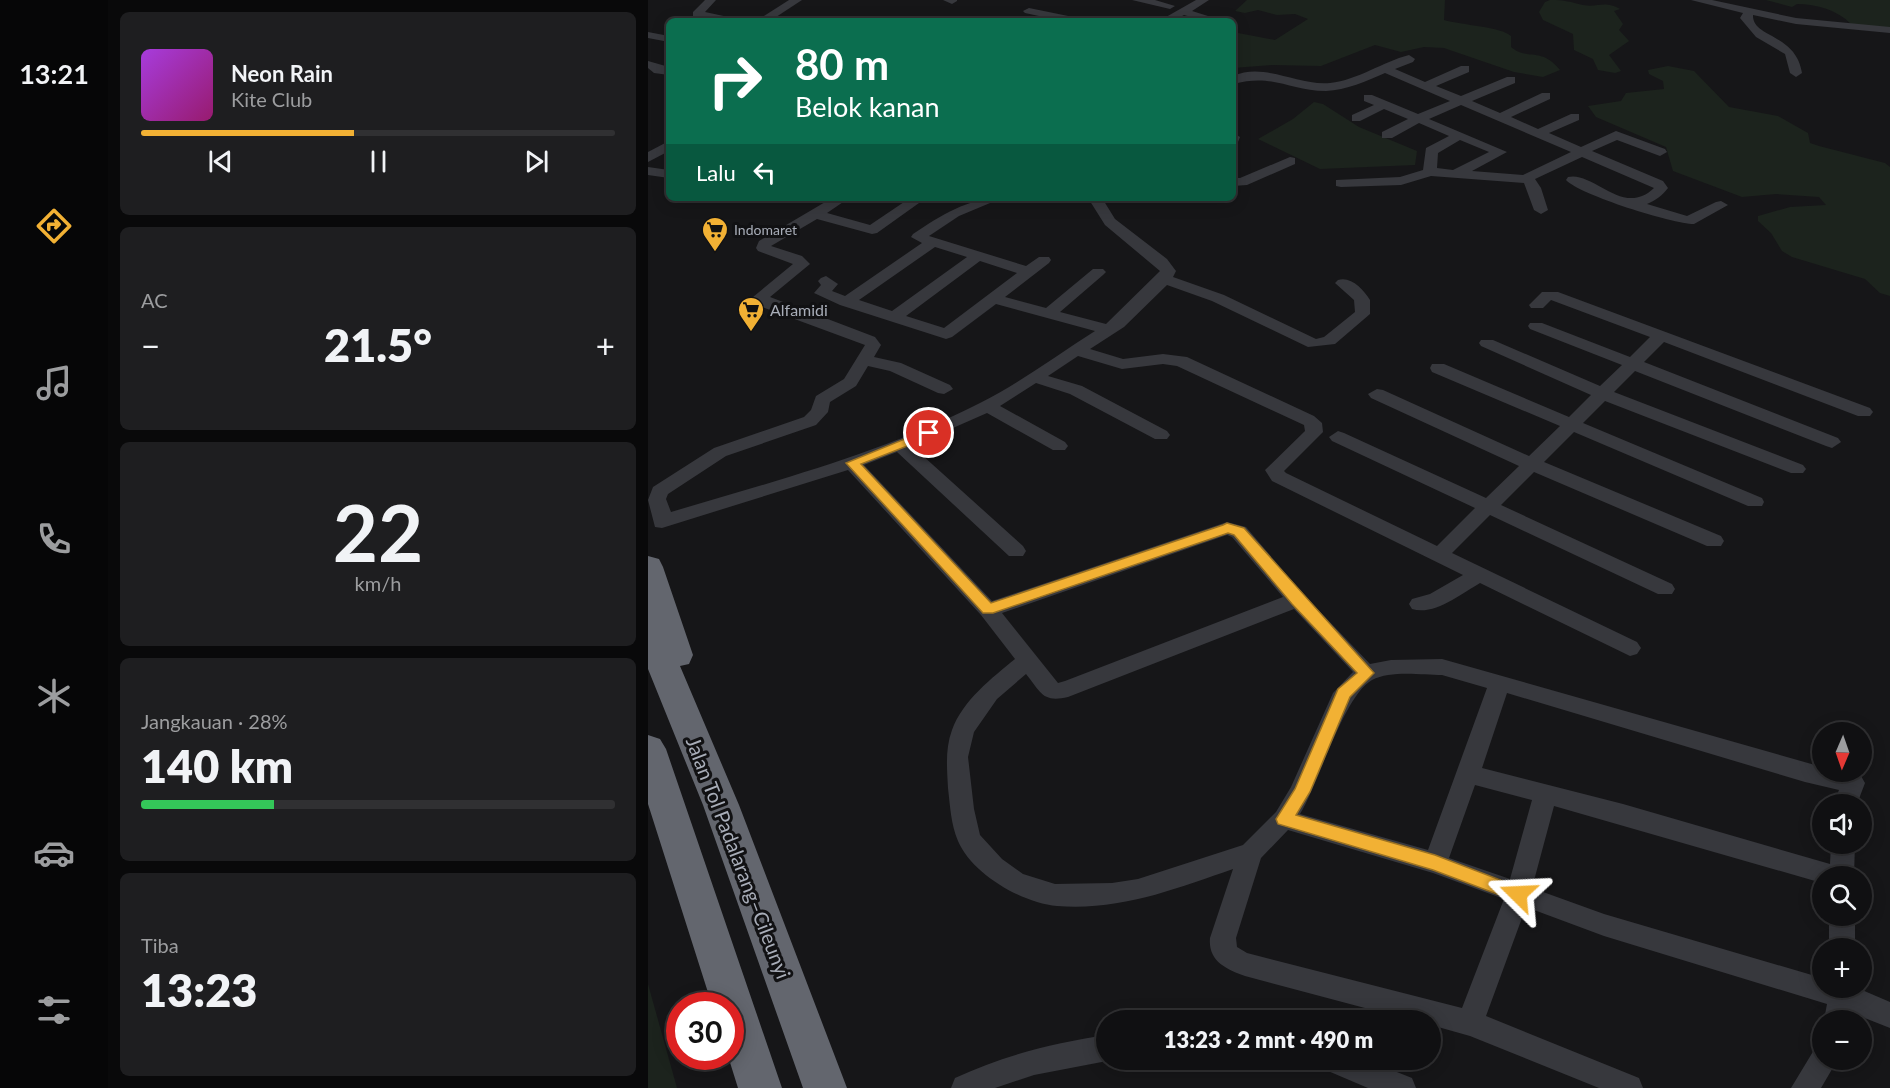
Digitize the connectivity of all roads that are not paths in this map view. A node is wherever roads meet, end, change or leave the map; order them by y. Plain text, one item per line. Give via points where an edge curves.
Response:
1 (711, 0) edge
2 (797, 0) edge
3 (1137, 0) edge
4 (1181, 0) edge
5 (1204, 0) edge
6 (1696, 0) edge
7 (1170, 6) junction
8 (1029, 11) dead end
9 (1186, 11) junction
10 (1749, 11) junction
11 (693, 18) edge
12 (767, 18) edge
13 (1063, 18) edge
14 (1171, 18) edge
15 (1208, 18) edge
16 (1890, 30) edge
17 (648, 35) edge
18 (666, 38) edge
19 (1409, 59) dead end
20 (1383, 68) junction
21 (1466, 69) dead end
22 (1796, 73) dead end
23 (1236, 79) edge
24 (1511, 80) dead end
25 (1423, 87) junction
26 (1546, 96) dead end
27 (1368, 98) dead end
28 (1458, 101) junction
29 (1384, 104) junction
30 (1575, 117) dead end
31 (1356, 118) dead end
32 (1420, 118) junction
33 (1500, 118) junction
34 (1539, 134) junction
35 (1387, 135) dead end
36 (1461, 135) junction
37 (666, 147) edge
38 (1581, 150) junction
39 (1660, 152) dead end
40 (648, 158) edge
41 (1290, 161) dead end
42 (648, 171) edge
43 (1430, 172) junction
44 (666, 174) edge
45 (1450, 176) junction
46 (1527, 178) junction
47 (1573, 180) dead end
48 (1236, 182) edge
49 (1341, 183) dead end
50 (836, 201) edge
51 (915, 201) edge
52 (987, 201) edge
53 (1103, 201) edge
54 (1624, 202) junction
55 (1721, 205) dead end
56 (1541, 210) dead end
57 (813, 213) junction
58 (933, 242) junction
59 (978, 256) junction
60 (1044, 260) dead end
61 (1029, 272) junction
62 (1098, 272) dead end
63 (1164, 279) junction
64 (825, 281) dead end
65 (1343, 283) dead end
66 (995, 299) junction
67 (846, 302) junction
68 (1537, 306) dead end
69 (1049, 313) junction
70 (894, 317) junction
71 (1536, 326) dead end
72 (1109, 330) junction
73 (1662, 335) junction
74 (1487, 343) dead end
75 (1079, 351) junction
76 (862, 360) junction
77 (1633, 363) junction
78 (1438, 368) dead end
79 (1035, 377) junction
80 (944, 389) dead end
81 (1601, 393) junction
82 (1377, 394) dead end
83 (988, 406) junction
84 (1864, 412) dead end
85 (1571, 425) junction
86 (1161, 435) dead end
87 (1338, 437) dead end
88 (1832, 442) dead end
89 (900, 445) junction
90 (1059, 446) dead end
91 (852, 463) junction
92 (1531, 464) junction
93 (1797, 469) dead end
94 (1755, 502) dead end
95 (1488, 508) junction
96 (1713, 541) dead end
97 (1016, 551) dead end
98 (1439, 555) junction
99 (648, 567) edge
100 (1478, 575) junction
101 (1665, 589) dead end
102 (1297, 600) junction
103 (1419, 604) dead end
104 (988, 610) junction
105 (648, 629) edge
106 (1630, 648) dead end
107 (1028, 660) junction
108 (1366, 673) junction
109 (1500, 683) junction
110 (675, 697) junction
111 (648, 749) edge
112 (1468, 774) junction
113 (1546, 794) junction
114 (1849, 794) edge
115 (1284, 819) junction
116 (1251, 853) junction
117 (1435, 863) junction
118 (1812, 869) edge
119 (1518, 894) junction
120 (1841, 1001) edge
121 (1890, 1016) edge
122 (1470, 1023) junction
123 (1096, 1050) edge
124 (1358, 1070) edge
125 (1817, 1070) edge
126 (969, 1086) edge
127 (760, 1088) edge
128 (825, 1088) edge
129 (1402, 1088) edge
130 (1629, 1088) edge
131 (1805, 1088) edge

1 - 11 street
2 - 12 street
3 - 7 street
4 - 7 street
5 - 9 street
6 - 10 street
7 - 9 street
8 - 13 street
9 - 14 street
9 - 15 street
10 - 16 street via 1857,33
10 - 22 street via 1746,18 1753,31 1783,45 1795,59
17 - 18 street
19 - 20 street
20 - 23 street via 1328,87 1252,75
20 - 25 street
21 - 25 street
24 - 28 street
25 - 28 street
26 - 33 street
27 - 29 street
28 - 32 street
28 - 33 street
29 - 31 street
29 - 32 street
30 - 34 street
32 - 35 street
32 - 36 street
33 - 34 street
34 - 38 street
36 - 43 street via 1431,151
36 - 45 street via 1500,152
37 - 40 street
38 - 39 street via 1616,135
38 - 46 street
38 - 54 street via 1661,188 1648,199
41 - 48 street
42 - 44 street
43 - 45 street
43 - 49 street via 1401,181
45 - 46 street
46 - 56 street
47 - 54 street
50 - 57 street
51 - 57 street via 872,230
52 - 58 street via 954,213 918,236
53 - 63 street via 1110,222 1166,266
54 - 55 street via 1686,220 1694,220
57 - 76 street via 763,247 802,264 762,294 761,300 872,342 870,352
58 - 59 street
58 - 67 street
59 - 61 street
59 - 70 street
60 - 61 street
61 - 66 street
62 - 69 street
63 - 65 street via 1218,298 1314,344 1329,341 1362,314 1362,300
63 - 72 street
64 - 67 street via 830,284 822,293
66 - 69 street
66 - 70 street via 946,334
67 - 70 street
68 - 73 street via 1547,295 1553,295
69 - 72 street
71 - 77 street
72 - 75 street
73 - 77 street
73 - 84 street
74 - 81 street
75 - 79 street
75 - 98 street via 1122,364 1181,361 1308,420 1313,423 1314,432 1274,474
76 - 80 street via 895,367
76 - 91 street via 850,382 822,400 819,412 810,421 720,452 660,491 657,499 662,522
77 - 81 street
77 - 88 street
78 - 85 street
79 - 83 street
79 - 86 street via 1085,394
81 - 85 street
81 - 93 street
82 - 92 street
83 - 89 street
83 - 90 street
85 - 92 street
85 - 94 street
87 - 95 street
89 - 91 street
89 - 97 street
91 - 104 street
92 - 95 street
92 - 96 street
95 - 98 street
95 - 101 street
98 - 100 street
99 - 110 highway via 677,649
100 - 103 street via 1437,599
100 - 106 street
102 - 104 street via 1239,532 1227,528
102 - 107 street via 1059,692 1048,690
102 - 108 street
104 - 107 street
105 - 110 highway, Jalan Tol Padalarang–Cileunyi
107 - 116 street via 989,693 963,730 957,757 969,839 993,867 1016,883 1055,895 1079,896 1138,890
108 - 109 street via 1391,668 1442,667
108 - 115 street via 1344,693 1302,792
109 - 112 street
109 - 114 street via 1805,773 1853,783
110 - 128 highway, Jalan Tol Padalarang–Cileunyi via 721,805
111 - 127 highway
112 - 113 street
112 - 117 street
113 - 118 street
113 - 119 street
115 - 116 street
115 - 117 street
116 - 122 street via 1223,938 1228,957
117 - 119 street
119 - 120 street
119 - 122 street
120 - 121 street
122 - 130 street
123 - 126 street via 1044,1058 991,1074
124 - 129 street
125 - 131 street

